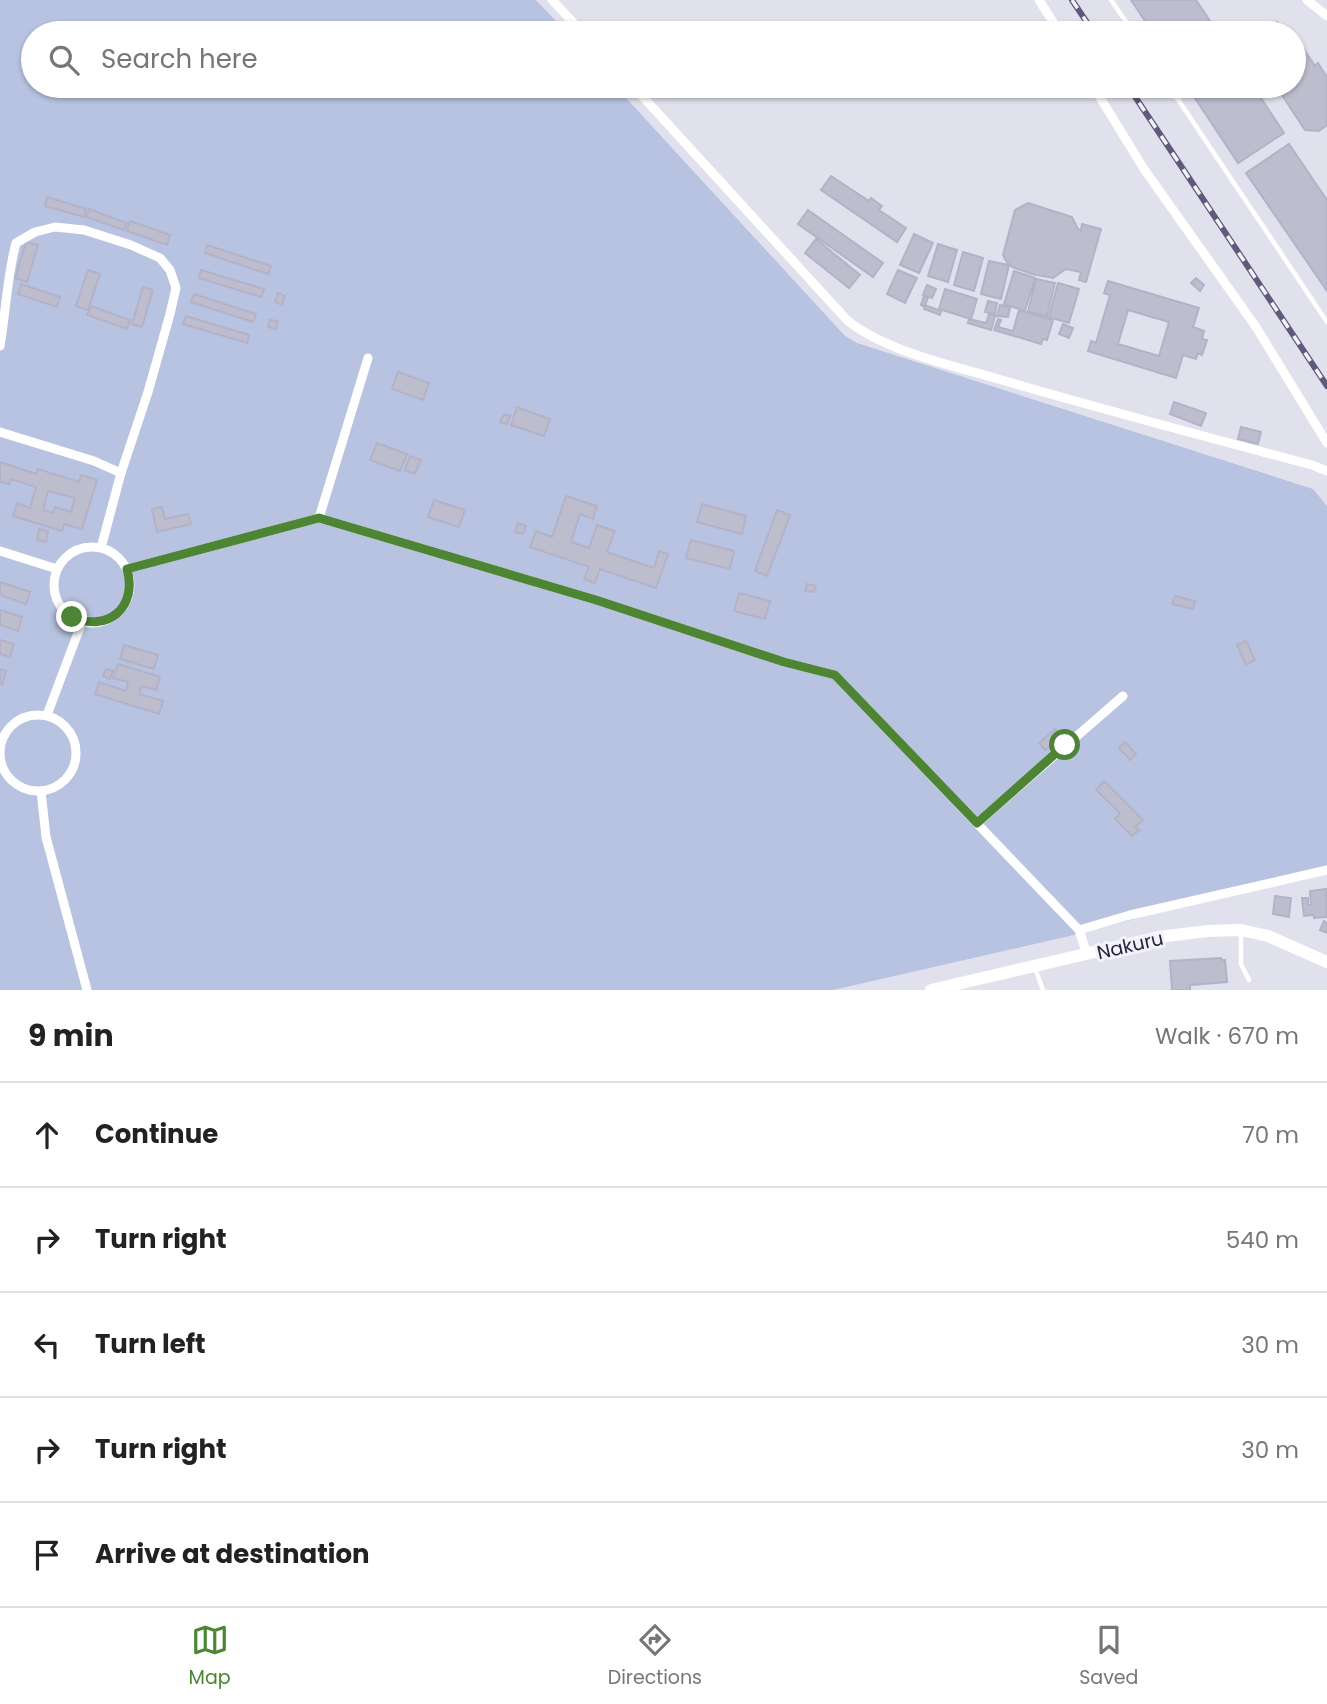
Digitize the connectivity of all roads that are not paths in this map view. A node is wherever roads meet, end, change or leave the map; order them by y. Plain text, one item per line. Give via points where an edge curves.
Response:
1 (552, 0) edge
2 (1039, 0) edge
3 (1111, 0) edge
4 (1307, 0) edge
5 (1327, 16) edge
6 (572, 21) edge
7 (1052, 21) edge
8 (1126, 21) edge
9 (643, 98) edge
10 (1100, 98) edge
11 (1177, 98) edge
12 (1327, 322) edge
13 (0, 345) edge
14 (368, 358) dead end
15 (0, 432) edge
16 (1327, 443) edge
17 (1327, 471) edge
18 (121, 473) junction
19 (319, 518) junction
20 (102, 548) junction
21 (0, 551) edge
22 (57, 569) junction
23 (127, 569) junction
24 (82, 622) junction
25 (1123, 696) dead end
26 (47, 715) junction
27 (1, 742) edge
28 (41, 791) junction
29 (977, 823) junction
30 (1327, 870) edge
31 (1079, 930) junction
32 (1241, 930) junction
33 (1087, 954) junction
34 (1327, 962) edge
35 (1035, 966) junction
36 (1249, 980) dead end
37 (87, 990) edge
38 (935, 990) edge
39 (1043, 990) edge

1 - 6 street
2 - 7 street
3 - 8 lane
4 - 5 street
9 - 17 street via 862,333 983,374
10 - 16 street via 1144,169 1256,327
11 - 12 lane
13 - 18 street via 16,243 35,232 55,227 84,230 160,258 176,288
14 - 19 street
15 - 18 street
18 - 20 street
19 - 23 street
19 - 29 street via 835,675
20 - 22 street via 74,551
20 - 23 street
21 - 22 street
22 - 24 street via 57,601
23 - 24 street via 130,593 125,605 106,620
24 - 26 street
25 - 29 street
26 - 27 street via 24,717
26 - 28 street via 67,728 77,750 71,773 63,782
27 - 28 street via 0,755 9,777 29,790
28 - 37 street via 46,837
29 - 31 street
30 - 31 street
31 - 33 street
32 - 33 main road, Nakuru via 1159,937
32 - 34 main road, Nakuru via 1268,936
32 - 36 lane via 1241,964
33 - 35 main road, Nakuru
35 - 38 main road, Nakuru
35 - 39 lane

